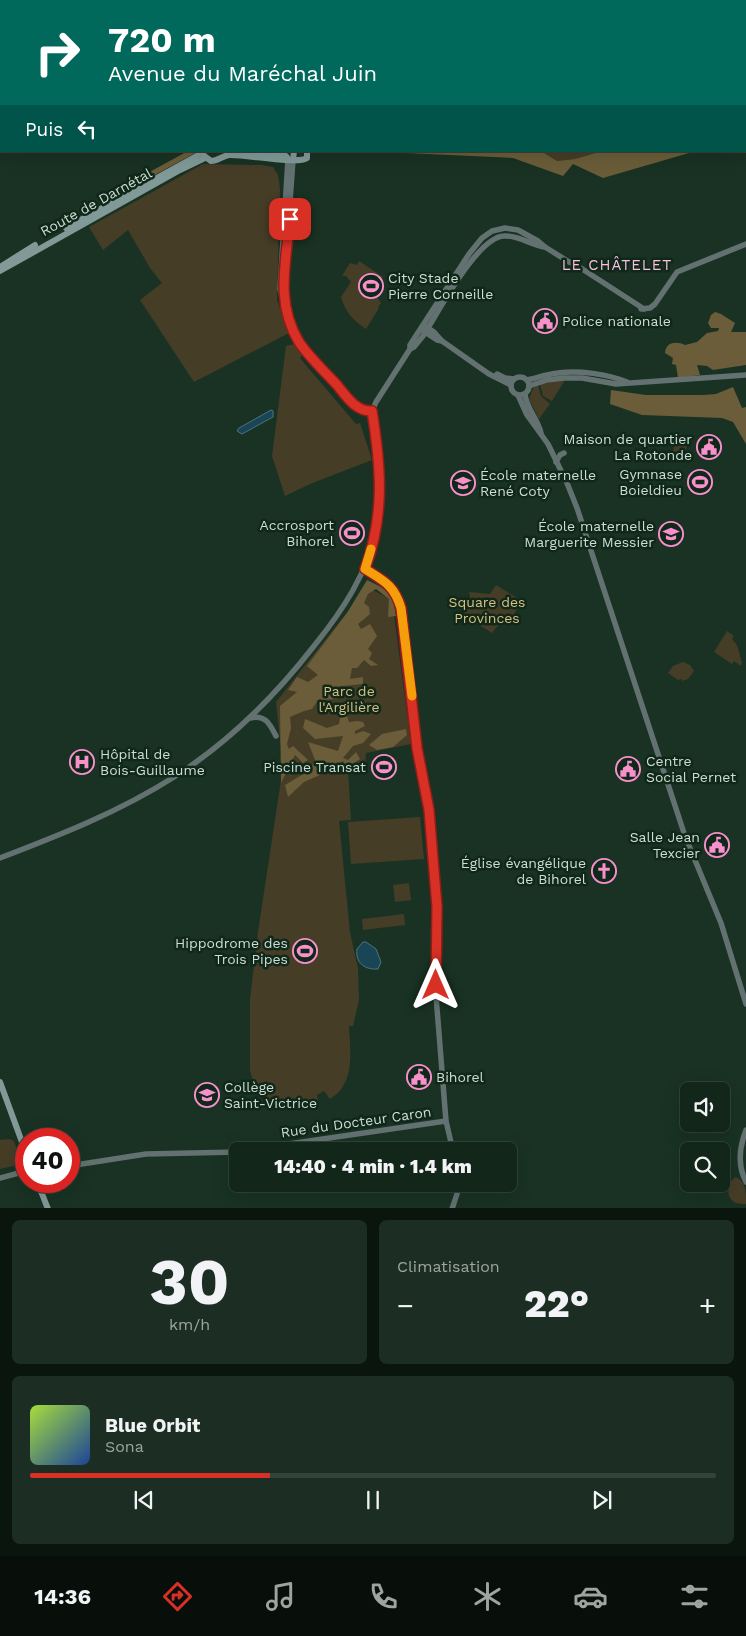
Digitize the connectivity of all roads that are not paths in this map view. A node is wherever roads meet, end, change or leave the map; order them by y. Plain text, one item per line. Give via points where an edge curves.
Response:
1 (224, 152) edge
2 (251, 152) edge
3 (288, 152) edge
4 (294, 152) edge
5 (307, 152) edge
6 (203, 153) edge
7 (221, 159) junction
8 (291, 160) junction
9 (746, 244) edge
10 (0, 266) edge
11 (0, 271) edge
12 (424, 328) junction
13 (746, 374) edge
14 (512, 382) junction
15 (528, 383) junction
16 (525, 394) junction
17 (518, 395) junction
18 (372, 411) junction
19 (541, 434) junction
20 (564, 453) dead end
21 (556, 462) junction
22 (365, 569) junction
23 (248, 719) junction
24 (276, 736) dead end
25 (0, 858) edge
26 (746, 1004) edge
27 (0, 1082) edge
28 (446, 1122) junction
29 (17, 1128) edge
30 (746, 1130) edge
31 (303, 1142) edge
32 (451, 1142) edge
33 (229, 1151) edge
34 (80, 1164) edge
35 (15, 1174) edge
36 (0, 1178) edge
37 (746, 1182) edge
38 (457, 1192) edge
39 (42, 1193) edge
40 (48, 1208) edge
41 (452, 1208) edge

1 - 7 main road
2 - 8 main road via 276,154
3 - 8 main road
4 - 8 main road
5 - 8 main road via 305,160
6 - 7 main road via 211,161
6 - 10 main road, Route de Darnétal
6 - 11 main road, Route de Darnétal via 180,170
7 - 8 main road via 230,155
8 - 18 street via 280,289 290,322 301,344 353,403 363,410
9 - 12 street via 677,272 655,304 644,309 636,307 545,247 506,236 490,240
12 - 14 street via 436,340 465,353
12 - 18 street
13 - 15 street via 644,383 616,384 582,378
14 - 15 street via 522,377
14 - 17 street via 512,391
15 - 16 street
16 - 17 street
16 - 19 street
17 - 19 street
18 - 22 street via 380,499 377,527
19 - 21 street
20 - 21 street
21 - 26 street via 592,550 685,836 721,923
22 - 23 street via 324,635
22 - 28 street via 390,585 401,608 417,748 430,820 437,907 436,996
23 - 24 street via 258,717 269,722
23 - 25 street via 175,777 138,798 94,820
27 - 29 main road
28 - 31 street, Rue du Docteur Caron
28 - 32 street
30 - 37 street via 740,1150
33 - 34 street, Rue du Docteur Caron via 146,1154
35 - 36 street
38 - 41 street
39 - 40 main road

